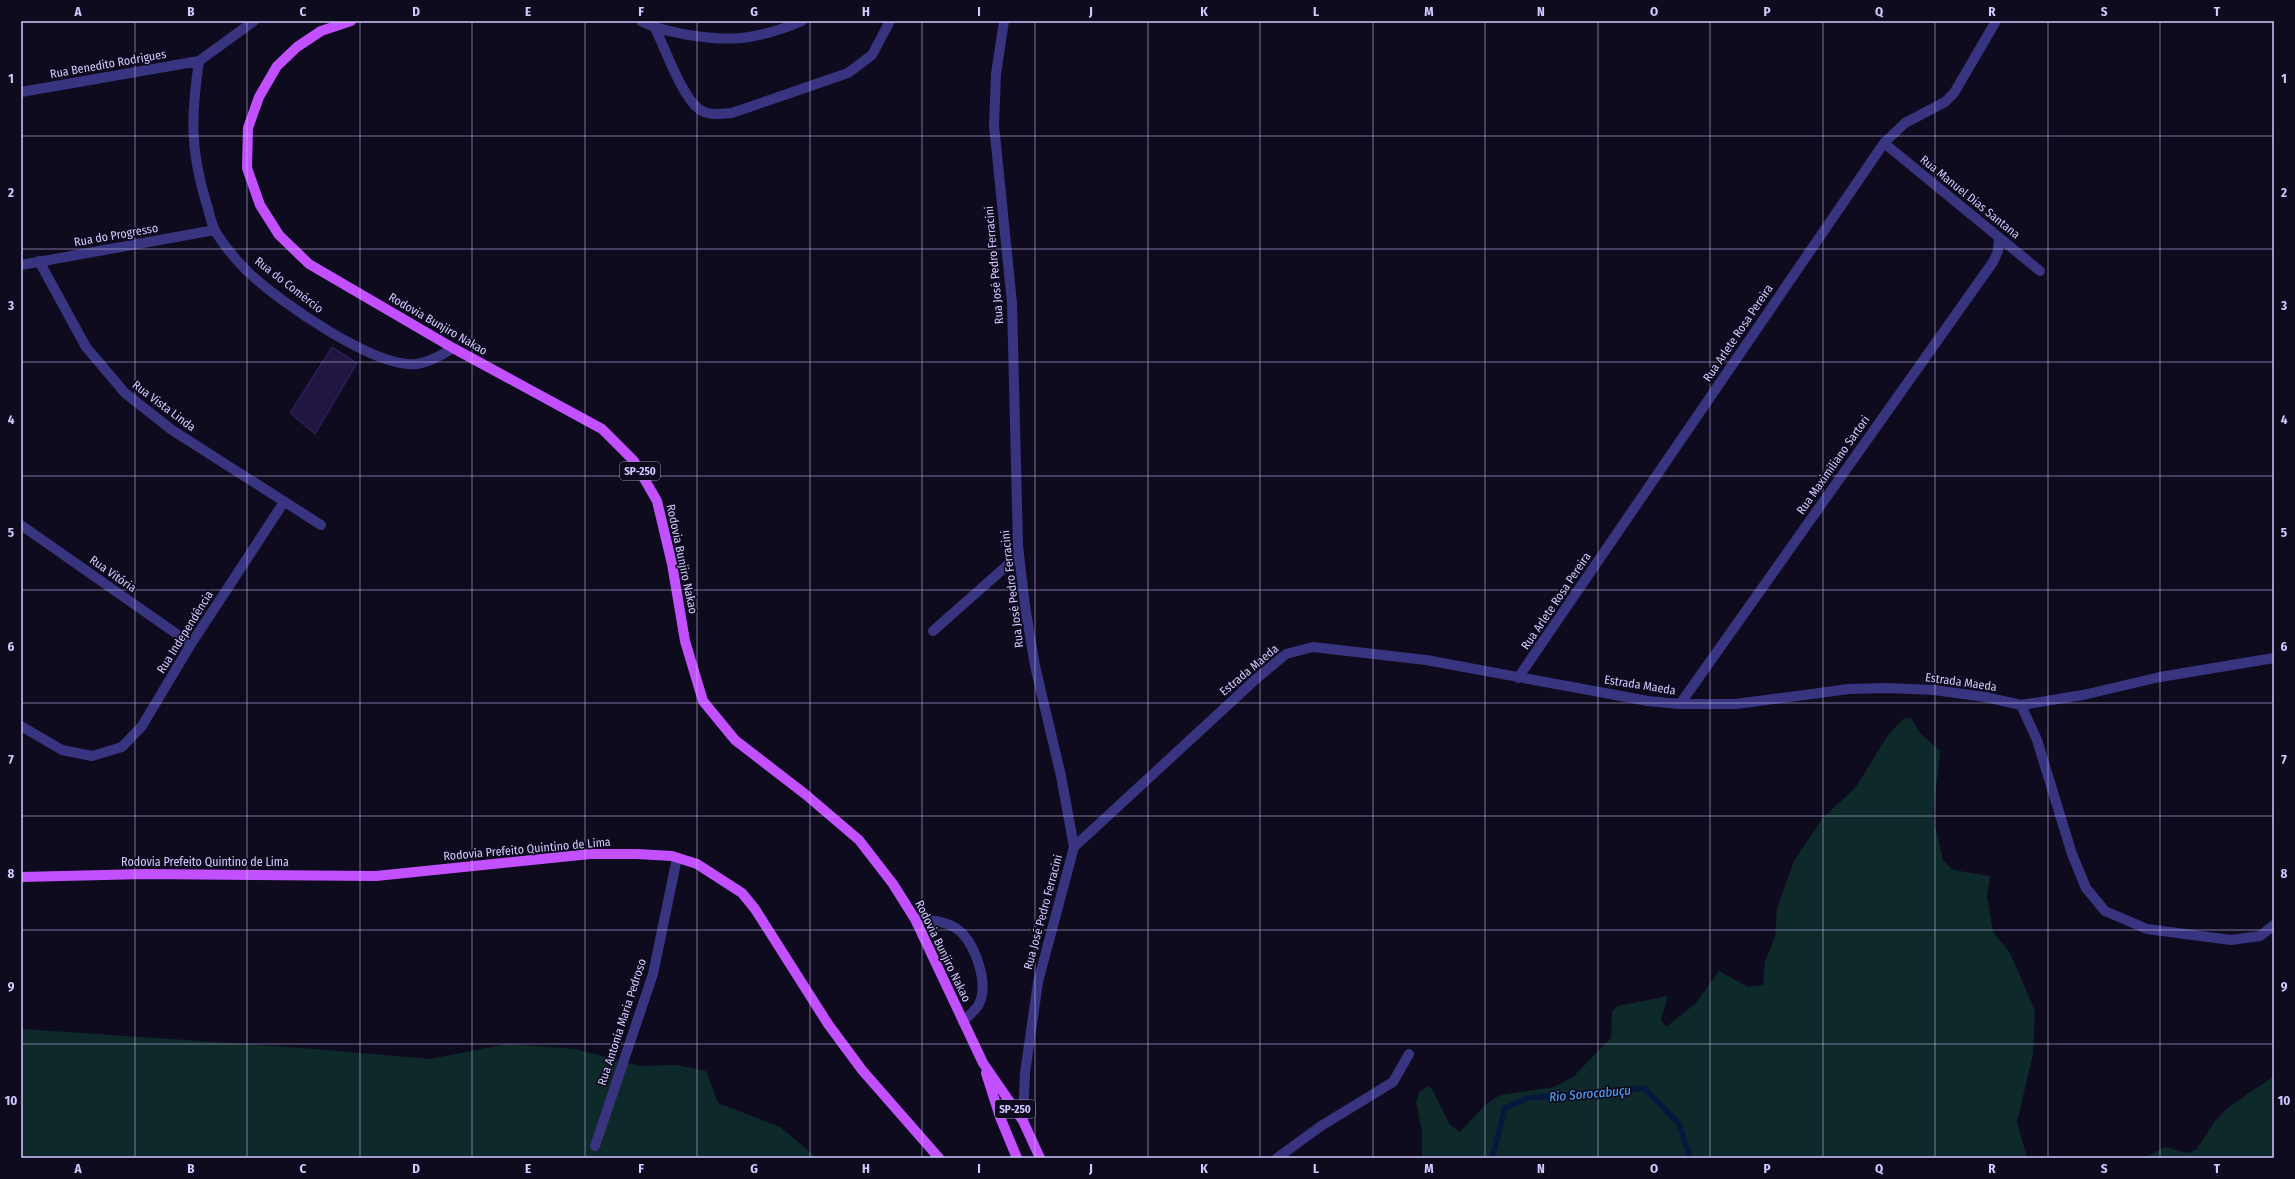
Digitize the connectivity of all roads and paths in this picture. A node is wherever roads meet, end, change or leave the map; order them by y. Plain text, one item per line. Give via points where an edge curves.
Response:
1 (254, 21) edge
2 (351, 21) edge
3 (641, 21) edge
4 (802, 21) edge
5 (890, 21) edge
6 (1004, 21) edge
7 (1996, 21) edge
8 (655, 28) junction
9 (199, 61) junction
10 (21, 92) edge
11 (1884, 143) junction
12 (215, 230) junction
13 (1998, 237) junction
14 (39, 262) junction
15 (21, 265) edge
16 (2040, 271) dead end
17 (453, 348) junction
18 (284, 502) junction
19 (21, 525) edge
20 (321, 525) dead end
21 (1019, 555) junction
22 (933, 632) dead end
23 (191, 644) junction
24 (2274, 658) edge
25 (1518, 678) junction
26 (1680, 704) junction
27 (2021, 705) junction
28 (21, 726) edge
29 (1074, 847) junction
30 (677, 858) junction
31 (21, 877) edge
32 (916, 920) junction
33 (2274, 925) edge
34 (963, 1022) junction
35 (1409, 1054) dead end
36 (983, 1063) junction
37 (1023, 1121) junction
38 (595, 1146) dead end
39 (939, 1158) edge
40 (1017, 1158) edge
41 (1040, 1158) edge
42 (1277, 1158) edge

1 - 9 street
2 - 17 main road, Rodovia Bunjiro Nakao / SP-250 via 321,31 297,47 277,66 259,97 248,128 247,168 260,205 279,235 309,264
3 - 8 street
4 - 8 street via 748,37 713,37
5 - 8 street via 872,55 848,73 732,113 712,114 699,110 686,96
6 - 21 street, Rua José Pedro Ferracini via 996,74 994,125 1012,303
7 - 11 street, Rua Arlete Rosa Pereira via 1954,93 1945,102 1905,123
9 - 10 street, Rua Benedito Rodrigues
9 - 12 street, Rua do Comércio via 192,108 193,142 198,176
11 - 13 street, Rua Manuel Dias Santana
11 - 25 street, Rua Arlete Rosa Pereira
12 - 14 street, Rua do Progresso
12 - 17 street, Rua do Comércio via 247,271 317,324 354,346 387,360 416,364 440,357
13 - 16 street, Rua Manuel Dias Santana
13 - 26 street, Rua Maximiliano Sartori via 1998,251 1993,262
14 - 15 street, Rua do Progresso
14 - 18 street, Rua Vista Linda via 86,347 125,393 178,434
17 - 32 main road, Rodovia Bunjiro Nakao / SP-250 via 602,429 634,462 657,501 672,564 685,641 703,701 734,740 805,794 859,840 893,884
18 - 20 street, Rua Vista Linda
18 - 23 street, Rua Independência
19 - 23 street, Rua Vitória
21 - 22 street
21 - 29 street, Rua José Pedro Ferracini via 1035,666 1061,776
23 - 28 street, Rua Independência via 142,726 122,747 92,756 62,750
24 - 27 street, Estrada Maeda via 2160,677 2083,695
25 - 26 street, Estrada Maeda via 1648,701
25 - 29 street, Estrada Maeda via 1433,661 1337,648 1313,646 1286,654
26 - 27 street, Estrada Maeda via 1736,704 1850,689 1887,688 1942,691
27 - 33 street via 2037,740 2072,854 2086,888 2105,911 2148,929 2231,940 2260,936
29 - 37 street, Rua José Pedro Ferracini via 1038,982 1026,1073
30 - 31 main road, Rodovia Prefeito Quintino de Lima via 636,854 590,854 376,876 145,874
30 - 38 street, Rua Antonia Maria Pedroso via 653,974
30 - 39 main road, Rodovia Prefeito Quintino de Lima via 697,864 742,893 756,909 828,1024 862,1070
32 - 34 main road, Rodovia Bunjiro Nakao / SP-250
32 - 34 street via 939,921 961,932 977,958 984,987 979,1005
34 - 36 main road, Rodovia Bunjiro Nakao / SP-250
35 - 42 street via 1393,1082 1321,1126
36 - 37 main road, Rodovia Bunjiro Nakao / SP-250
36 - 40 main road, Rodovia Bunjiro Nakao / SP-250
37 - 41 main road, Rodovia Bunjiro Nakao / SP-250

